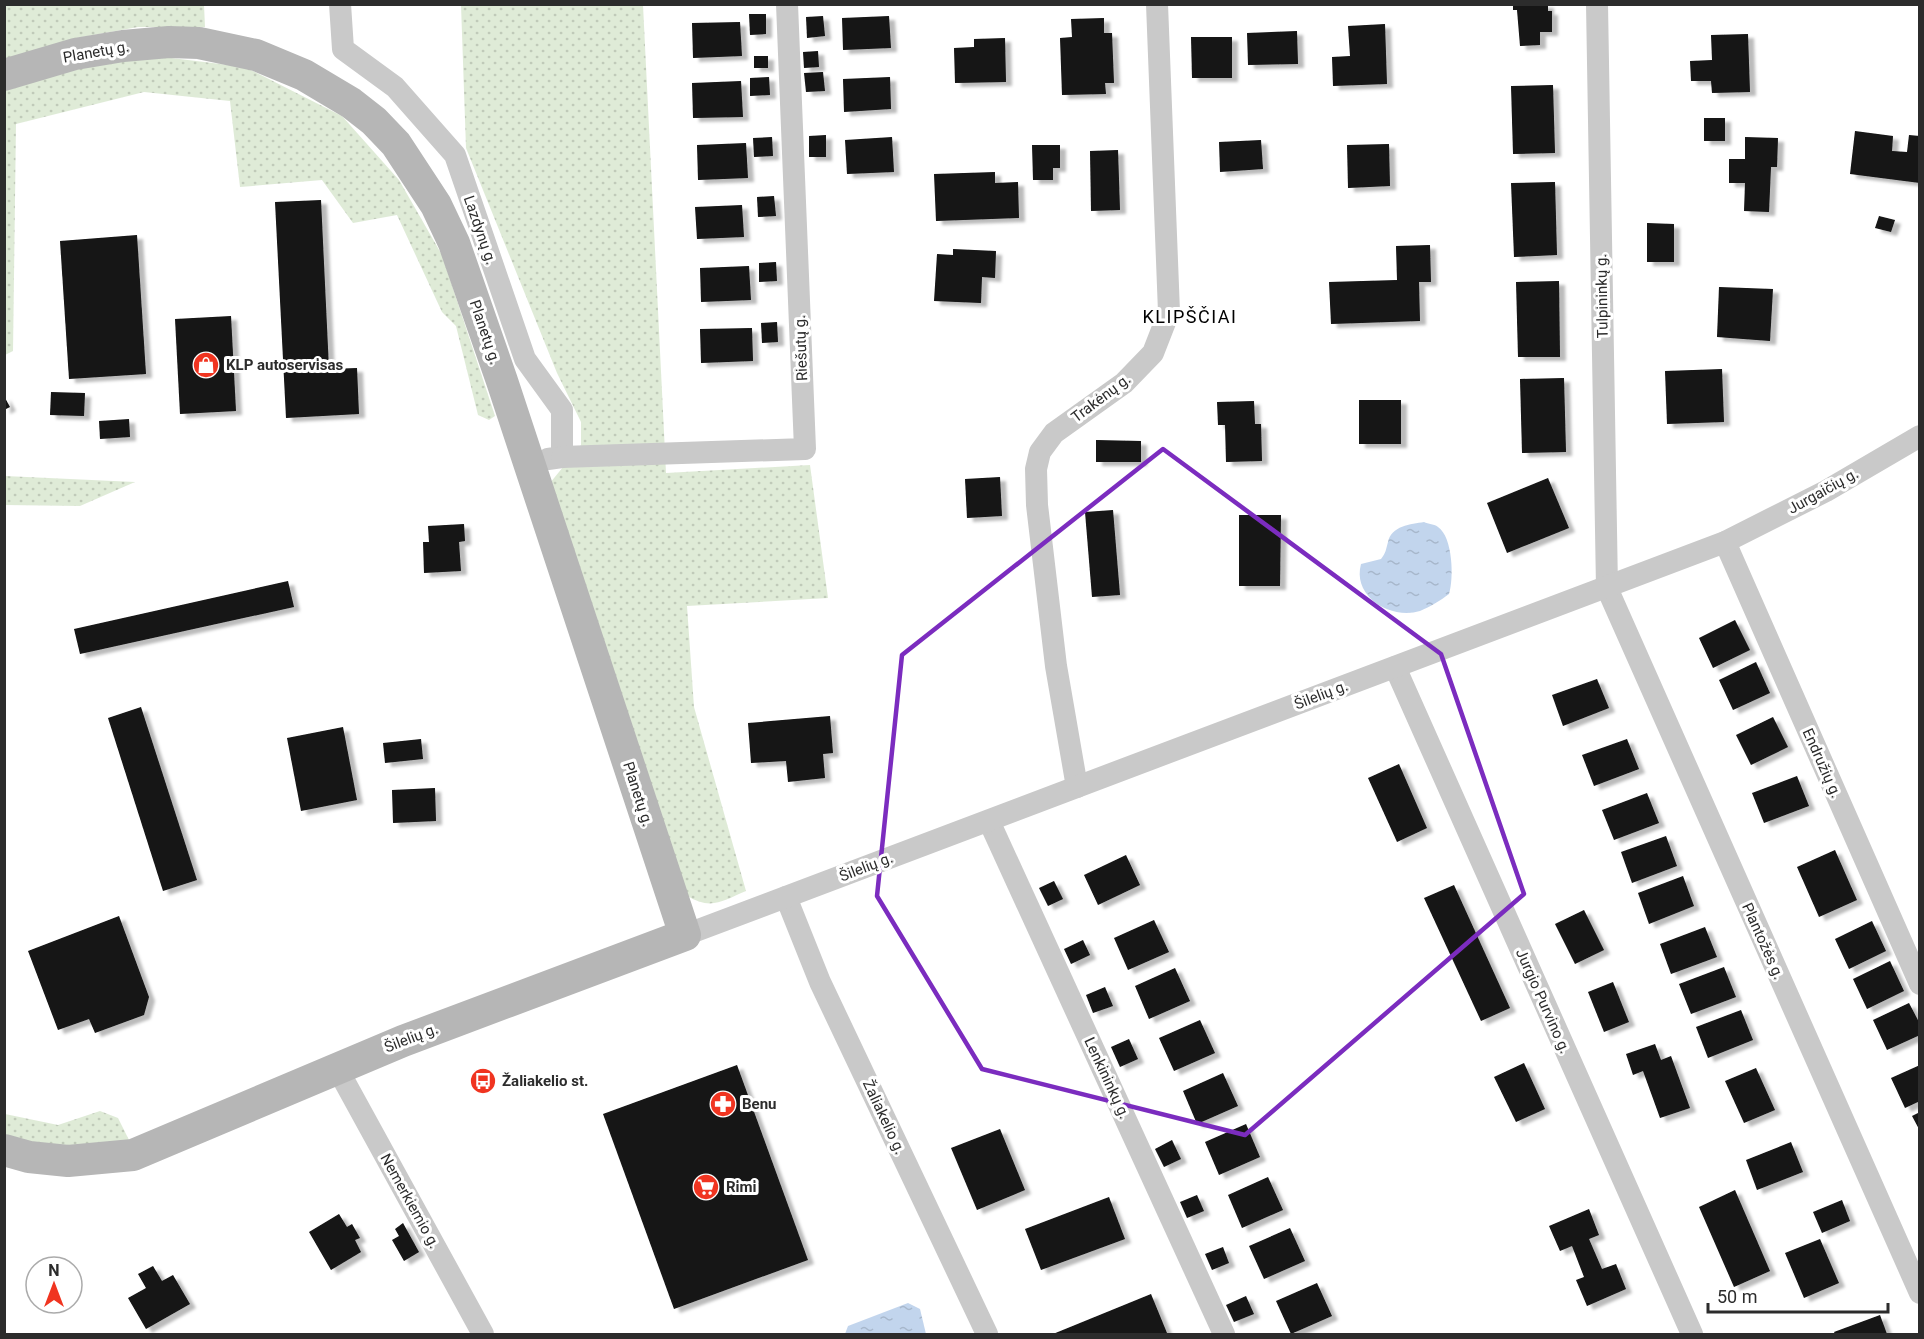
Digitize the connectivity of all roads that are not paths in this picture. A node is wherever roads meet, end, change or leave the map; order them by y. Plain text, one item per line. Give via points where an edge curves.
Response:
1 (340, 4) edge
2 (787, 4) edge
3 (1156, 4) edge
4 (1597, 4) edge
5 (4, 75) edge
6 (1920, 436) edge
7 (562, 457) junction
8 (529, 462) junction
9 (1725, 542) junction
10 (1607, 588) junction
11 (1395, 667) junction
12 (1077, 787) junction
13 (989, 821) junction
14 (786, 897) junction
15 (685, 935) junction
16 (1920, 984) edge
17 (337, 1068) junction
18 (4, 1150) edge
19 (1920, 1293) edge
20 (483, 1335) edge
21 (987, 1335) edge
22 (1224, 1335) edge
23 (1692, 1335) edge

1 - 7 street, Lazdynų g. via 343,49 395,87 455,154 525,359 562,410
2 - 7 street, Riešutų g. via 805,449
3 - 12 street, Trakėnų g. via 1169,312 1153,353 1124,383 1054,433 1040,452 1036,469 1056,666
4 - 10 street, Tulpininkų g.
5 - 8 main road, Planetų g. via 75,54 123,45 199,43 256,55 304,75 351,103 396,144 436,205 454,243
6 - 9 street, Jurgaičių g. via 1826,491
7 - 8 street
8 - 15 main road, Planetų g.
9 - 10 street, Šilelių g.
9 - 16 street, Endružių g.
10 - 11 street, Šilelių g.
10 - 19 street, Plantožės g.
11 - 12 street, Šilelių g.
11 - 23 street, Jurgio Purvino g.
12 - 13 street, Šilelių g.
13 - 14 street, Šilelių g.
13 - 22 street, Lenkininkų g.
14 - 15 street, Šilelių g.
14 - 21 street, Žaliakelio g. via 820,982
15 - 17 main road, Šilelių g.
17 - 18 main road, Šilelių g. via 133,1155 68,1161 29,1158
17 - 20 street, Nemerkiemio g.

